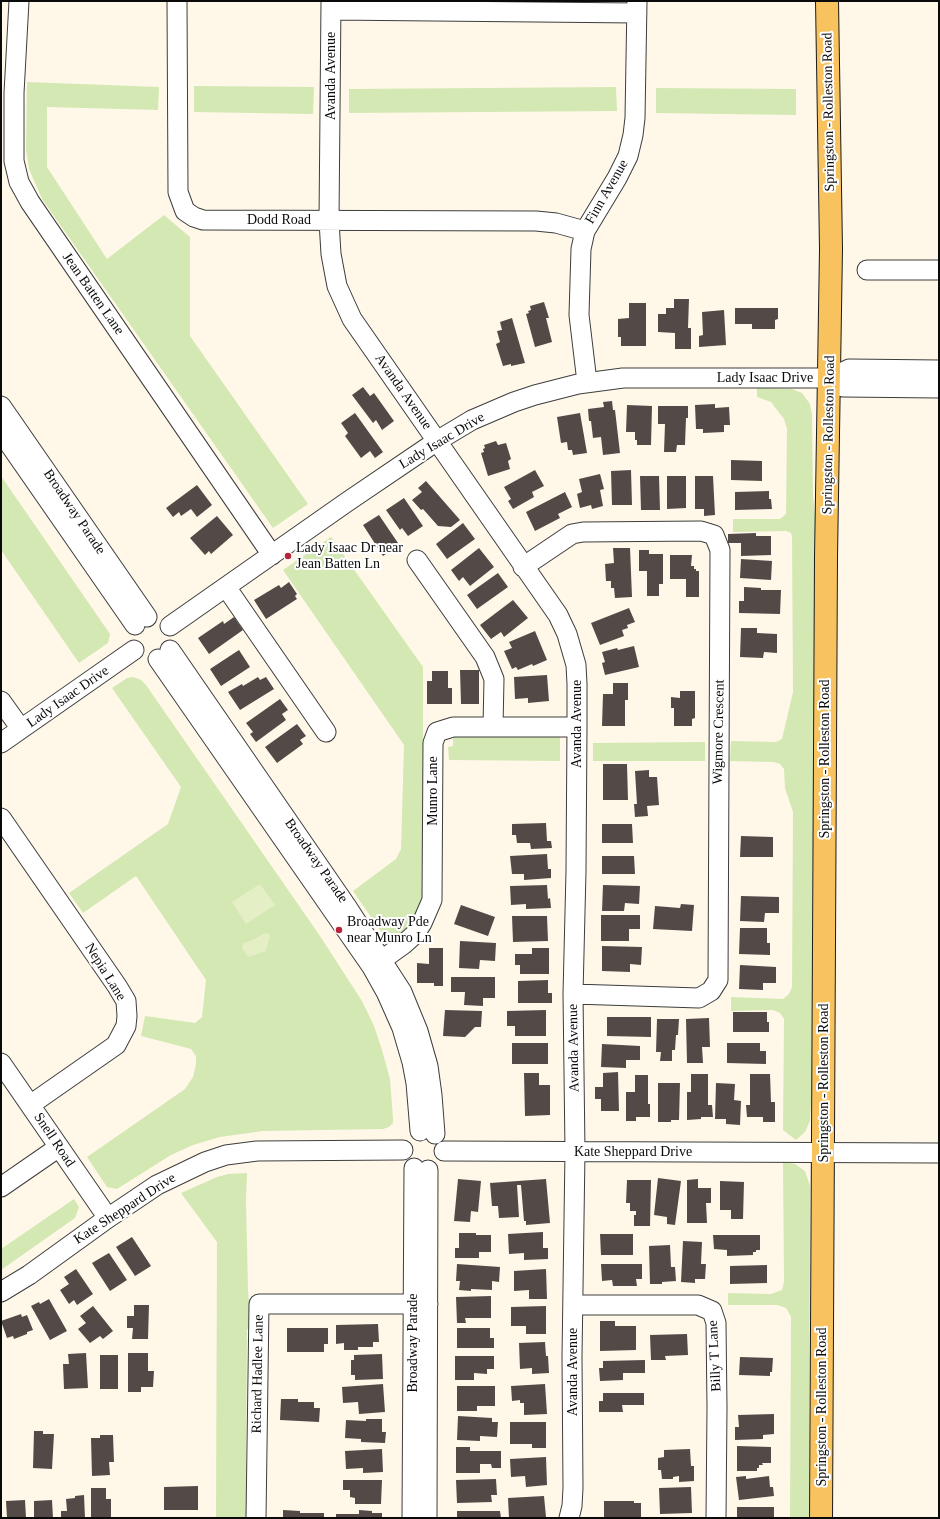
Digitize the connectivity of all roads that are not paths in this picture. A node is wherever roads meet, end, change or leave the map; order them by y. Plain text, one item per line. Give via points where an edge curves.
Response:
1 (18, 1) edge
2 (177, 1) edge
3 (828, 1) edge
4 (331, 6) edge
5 (637, 7) edge
6 (330, 221) junction
7 (585, 231) junction
8 (867, 270) dead end
9 (939, 270) edge
10 (939, 370) edge
11 (830, 378) junction
12 (587, 382) junction
13 (939, 388) edge
14 (1, 406) edge
15 (1, 432) edge
16 (437, 441) junction
17 (272, 556) junction
18 (417, 560) dead end
19 (523, 567) junction
20 (226, 587) junction
21 (141, 621) junction
22 (170, 626) junction
23 (134, 650) junction
24 (164, 654) junction
25 (1, 701) edge
26 (493, 727) junction
27 (577, 727) junction
28 (21, 729) junction
29 (326, 732) dead end
30 (1, 743) edge
31 (1, 818) edge
32 (377, 963) junction
33 (573, 994) junction
34 (1, 1063) edge
35 (30, 1105) junction
36 (427, 1132) junction
37 (59, 1147) junction
38 (403, 1150) junction
39 (444, 1151) junction
40 (575, 1151) junction
41 (823, 1152) junction
42 (939, 1153) edge
43 (421, 1169) junction
44 (1, 1187) edge
45 (108, 1218) junction
46 (1, 1292) edge
47 (420, 1304) junction
48 (573, 1305) junction
49 (256, 1518) edge
50 (412, 1518) edge
51 (427, 1518) edge
52 (569, 1518) edge
53 (716, 1518) edge
54 (821, 1518) edge

1 - 17 street, Jean Batten Lane via 14,161 19,182 30,202
2 - 6 street, Dodd Road via 178,192 185,211 203,220
3 - 11 main road, Springston - Rolleston Road
4 - 5 street
4 - 6 street, Avanda Avenue
5 - 7 street, Finn Avenue via 635,118 628,156
6 - 7 street, Dodd Road via 536,221 556,223
6 - 16 street, Avanda Avenue via 333,269 344,303 352,319
7 - 12 street, Finn Avenue via 581,249 579,298
8 - 9 street
10 - 11 street via 849,369
11 - 12 street, Lady Isaac Drive via 646,378
11 - 13 street via 843,387
11 - 41 main road, Springston - Rolleston Road via 826,557
12 - 16 street, Lady Isaac Drive via 514,402 472,420
14 - 21 street, Broadway Parade
15 - 21 street, Broadway Parade
16 - 17 street, Lady Isaac Drive via 340,506
16 - 19 street, Avanda Avenue
17 - 20 street, Lady Isaac Drive
18 - 26 street via 485,657 494,679
19 - 27 street, Avanda Avenue via 548,601 567,634 576,665
19 - 33 street, Wigmore Crescent via 572,534 583,532 702,531 714,535 720,550 718,980 711,992 699,998
20 - 22 street, Lady Isaac Drive
20 - 29 street
21 - 22 street via 156,617
21 - 23 street via 132,631 130,638
22 - 24 street via 174,638
23 - 24 street via 145,658
23 - 28 street, Lady Isaac Drive
24 - 32 street, Broadway Parade via 347,906
25 - 28 street
26 - 27 street, Munro Lane
26 - 32 street, Munro Lane via 453,727 437,732 435,736 432,900 415,934
27 - 33 street, Avanda Avenue
28 - 30 street, Lady Isaac Drive
31 - 35 street, Nepia Lane via 117,986 126,1001 128,1016 116,1045
32 - 36 street, Broadway Parade via 408,1046
33 - 40 street, Avanda Avenue
34 - 35 street, Snell Road
35 - 37 street, Snell Road
36 - 38 street via 414,1133 406,1140
36 - 39 street via 441,1141
37 - 44 street
37 - 45 street, Snell Road
38 - 43 street via 406,1161
38 - 45 street, Kate Sheppard Drive via 287,1150 226,1155 199,1164 157,1185
39 - 40 street, Kate Sheppard Drive
39 - 43 street via 434,1168
40 - 41 street, Kate Sheppard Drive
40 - 48 street, Avanda Avenue
41 - 42 street, Kate Sheppard Drive
41 - 54 main road, Springston - Rolleston Road
43 - 47 street, Broadway Parade
45 - 46 street, Kate Sheppard Drive
47 - 49 street, Richard Hadlee Lane via 259,1304
47 - 50 street, Broadway Parade
47 - 51 street, Broadway Parade
48 - 52 street, Avanda Avenue via 573,1488
48 - 53 street, Billy T Lane via 698,1305 712,1311 716,1323

